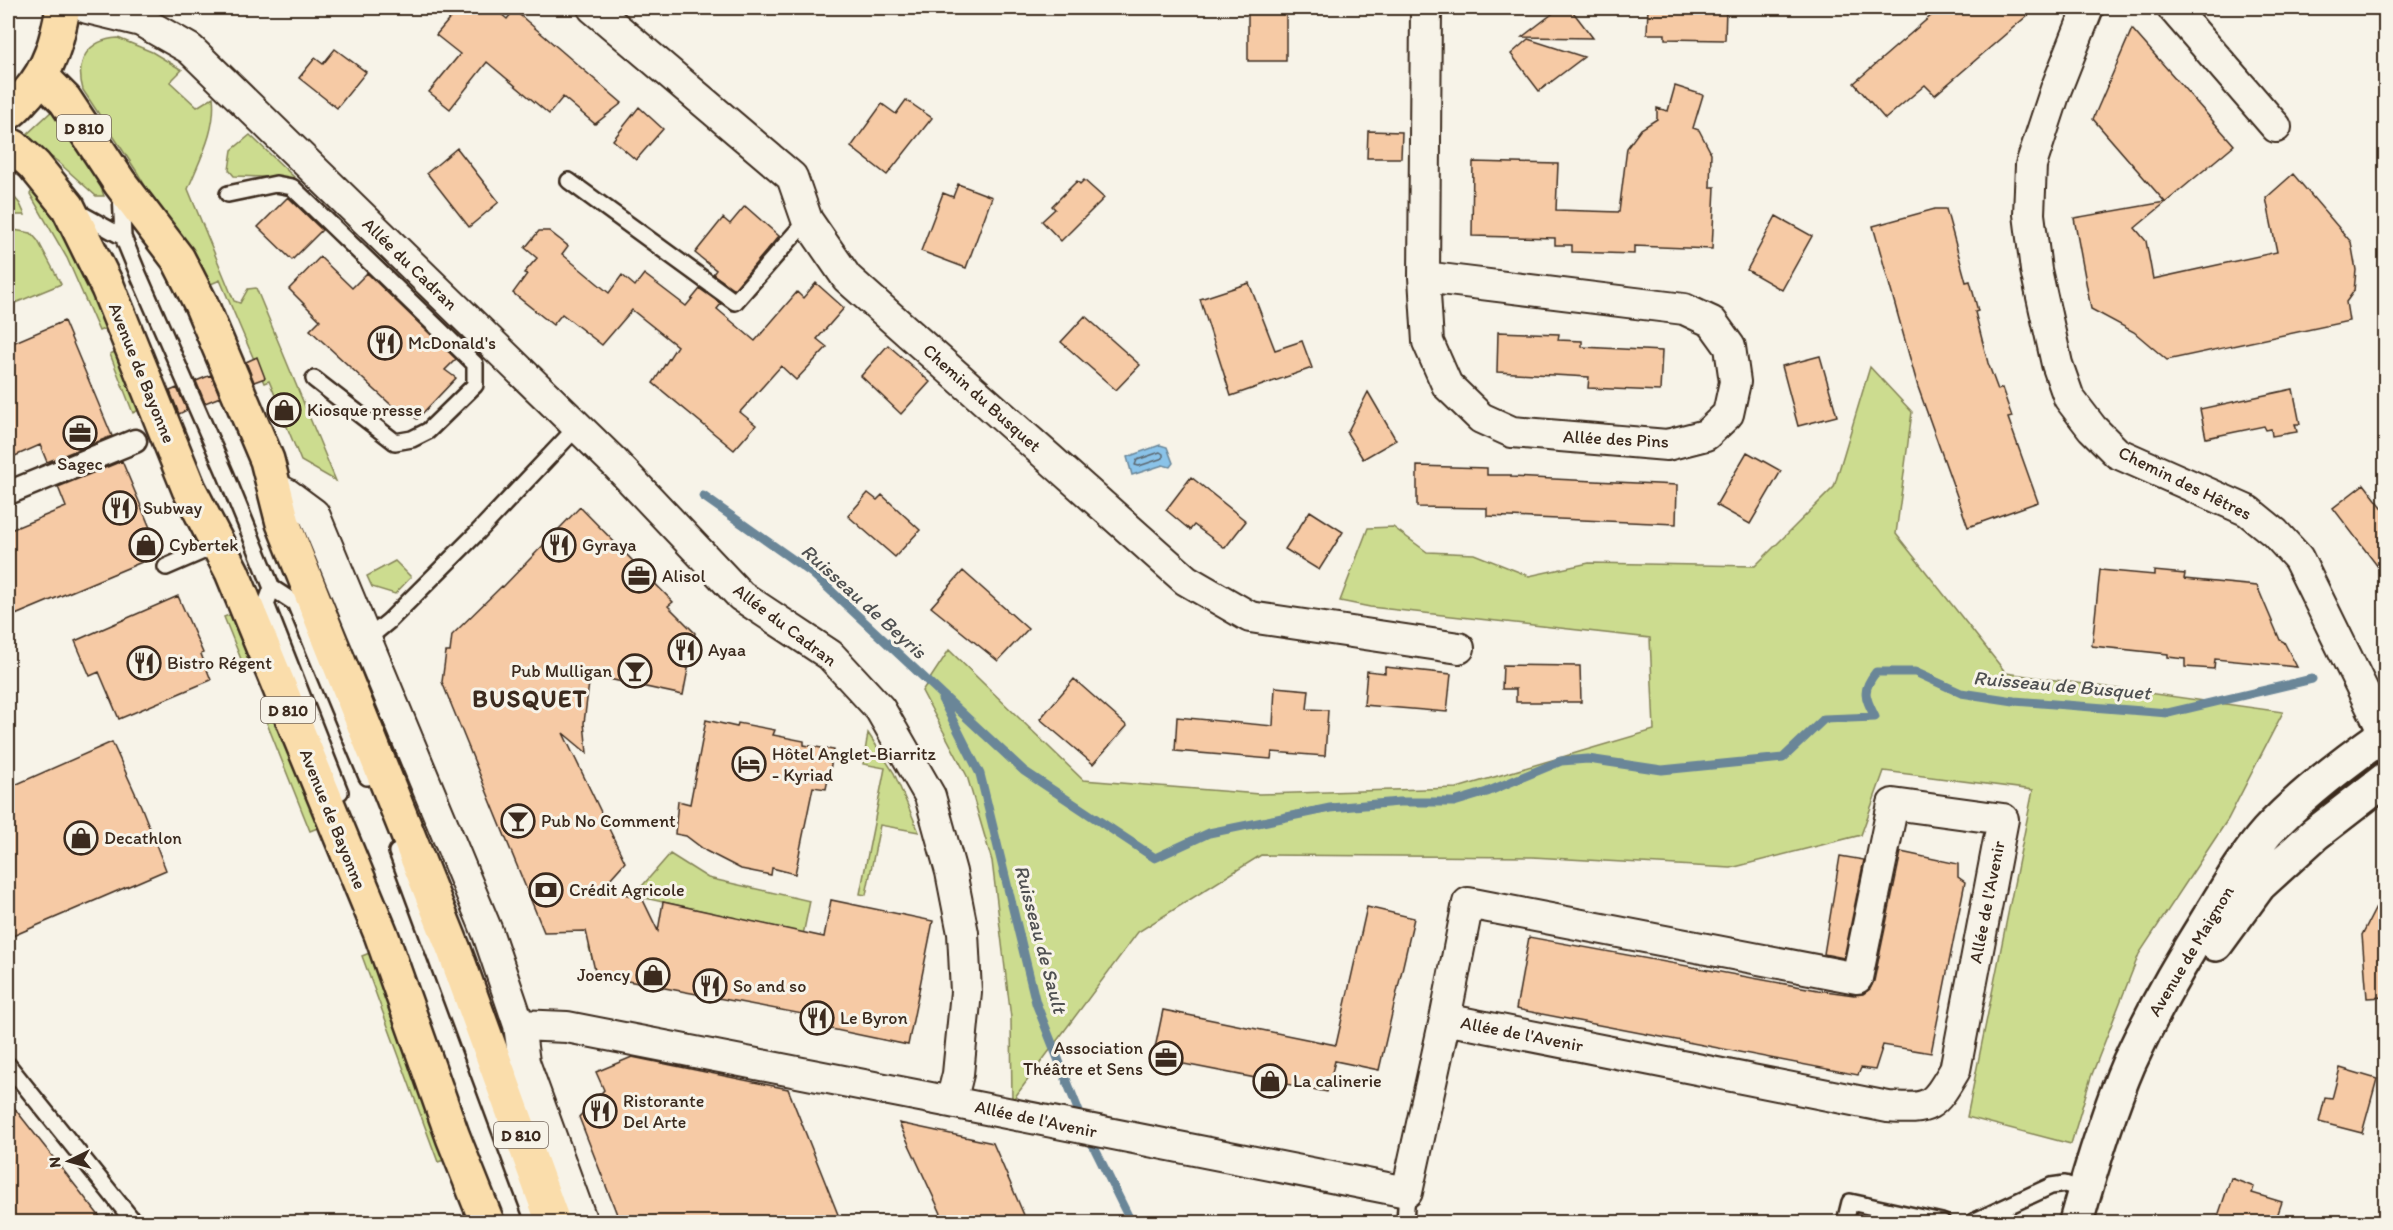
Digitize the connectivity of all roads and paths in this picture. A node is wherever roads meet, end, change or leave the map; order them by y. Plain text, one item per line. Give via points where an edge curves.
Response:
1 (63, 8) edge
2 (87, 8) edge
3 (593, 8) edge
4 (1426, 8) edge
5 (2088, 8) edge
6 (2173, 8) edge
7 (115, 11) edge
8 (42, 77) junction
9 (8, 113) edge
10 (2276, 127) dead end
11 (8, 144) edge
12 (570, 181) dead end
13 (120, 183) junction
14 (228, 194) dead end
15 (68, 207) junction
16 (807, 220) junction
17 (123, 237) junction
18 (1424, 277) junction
19 (314, 379) dead end
20 (577, 428) junction
21 (135, 441) dead end
22 (273, 487) junction
23 (8, 493) edge
24 (217, 545) junction
25 (166, 567) dead end
26 (272, 588) junction
27 (366, 640) junction
28 (1459, 648) dead end
29 (2385, 734) edge
30 (2385, 780) edge
31 (372, 789) dead end
32 (344, 801) dead end
33 (390, 833) dead end
34 (365, 856) dead end
35 (424, 1010) dead end
36 (1445, 1019) junction
37 (519, 1025) junction
38 (8, 1065) edge
39 (951, 1102) junction
40 (481, 1167) dead end
41 (2085, 1191) junction
42 (1407, 1192) junction
43 (1995, 1218) edge
44 (134, 1222) edge
45 (487, 1222) edge
46 (502, 1222) edge
47 (534, 1222) edge
48 (553, 1222) edge
49 (582, 1222) edge
50 (1406, 1222) edge
51 (1845, 1222) edge
52 (1942, 1222) edge
53 (1973, 1222) edge
54 (2076, 1222) edge
55 (2092, 1222) edge

1 - 8 main road via 57,42
2 - 7 street, Allée du Cadran
3 - 16 street, Chemin du Busquet via 792,177
4 - 18 street, Allée des Pins
5 - 29 street, Chemin des Hêtres via 2031,165 2028,214 2057,364 2069,398 2117,453 2248,511 2275,532 2298,558
6 - 10 street
7 - 20 street, Allée du Cadran via 190,49
8 - 9 main road
8 - 13 main road, D 810 via 65,100
11 - 15 main road, Avenue de Bayonne / D 810 via 34,165
12 - 16 lane via 735,302
13 - 17 lane
13 - 22 main road, D 810 via 178,259 267,460
14 - 19 lane via 276,184 292,187 475,364 477,374 475,385 429,431 395,441
15 - 17 lane
15 - 24 main road, Avenue de Bayonne / D 810 via 108,288 189,489
16 - 28 street, Chemin du Busquet via 847,278 1186,580 1250,617
17 - 26 lane
18 - 18 street, Allée des Pins via 1428,342 1447,385 1481,418 1502,428 1667,445 1706,435 1728,414 1735,382 1730,347 1712,322 1684,309
20 - 27 lane via 478,532
20 - 39 street, Allée du Cadran via 741,596 831,655 880,709 930,796 963,933 966,992 958,1074
21 - 23 street
22 - 27 street via 314,514
22 - 48 main road, D 810 via 283,523 454,950
24 - 25 lane
24 - 45 main road, Avenue de Bayonne / D 810 via 232,572 381,934
26 - 31 lane via 295,603
26 - 32 lane via 266,604
27 - 37 street via 488,932
29 - 41 street, Avenue de Maignon via 2283,817 2242,866 2149,1021 2112,1106
30 - 55 street, Avenue de Maignon via 2315,834 2259,885 2195,973 2167,1017 2139,1076 2104,1173
33 - 47 lane
34 - 35 lane
36 - 36 street, Allée de l'Avenir via 1888,1107 1920,1109 1940,1096 1955,1070 2003,819 1893,804 1857,978 1468,903
36 - 42 street, Allée de l'Avenir
37 - 39 street via 567,1027
37 - 49 street via 524,1062
38 - 44 lane
39 - 42 street, Allée de l'Avenir
40 - 46 lane
41 - 43 lane via 2065,1184 2051,1186
41 - 54 street, Avenue de Maignon
42 - 50 lane
43 - 53 lane
51 - 52 lane via 1850,1202

